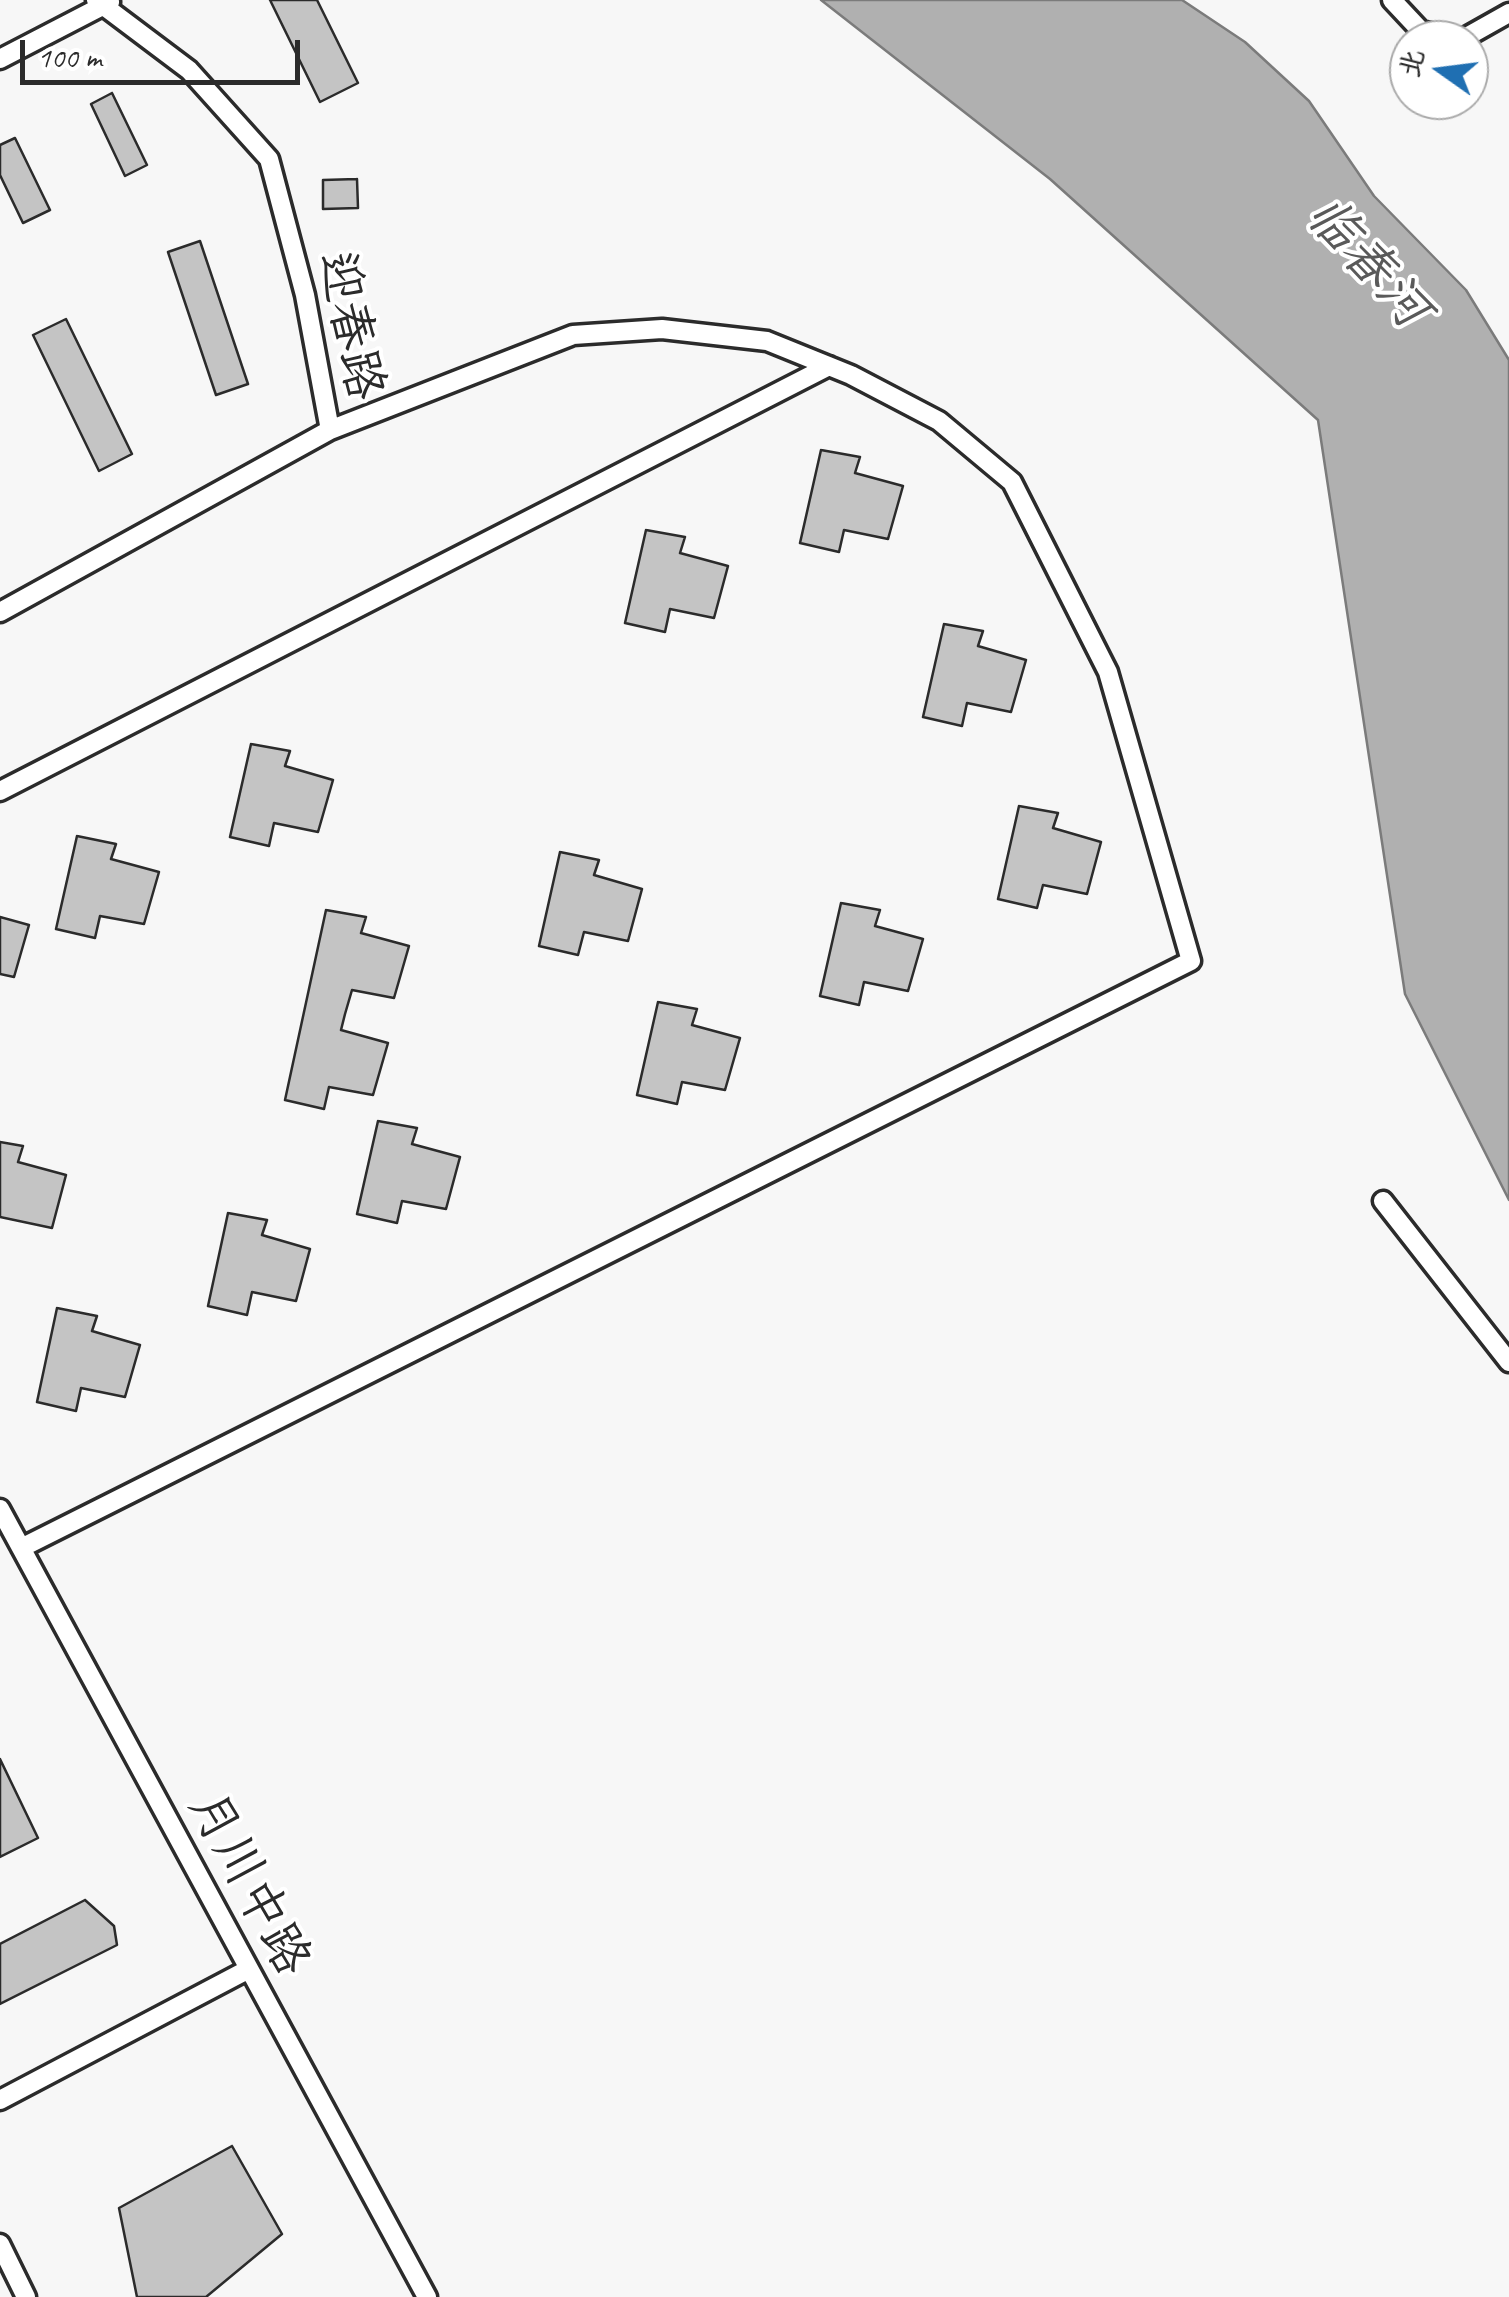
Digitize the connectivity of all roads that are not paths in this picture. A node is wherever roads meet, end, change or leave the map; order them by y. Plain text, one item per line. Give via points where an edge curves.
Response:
1 (1392, 0) edge
2 (104, 2) edge
3 (1509, 13) edge
4 (0, 59) edge
5 (829, 366) junction
6 (330, 430) junction
7 (0, 612) edge
8 (0, 792) edge
9 (1383, 1201) dead end
10 (1509, 1362) edge
11 (0, 1509) edge
12 (21, 1548) junction
13 (249, 1970) junction
14 (0, 2100) edge
15 (0, 2244) edge
16 (26, 2297) edge
17 (426, 2297) edge

1 - 3 street via 1421,31 1461,40
2 - 4 street
2 - 6 street, 迎春路 via 189,70 268,159 306,294
5 - 6 street via 767,341 662,329 573,335
5 - 8 street
5 - 12 street via 939,421 1012,482 1108,672 1190,961
6 - 7 street, 迎春路
9 - 10 street
11 - 12 street, 月川中路
12 - 13 street, 月川中路
13 - 14 street
13 - 17 street, 月川中路
15 - 16 street

